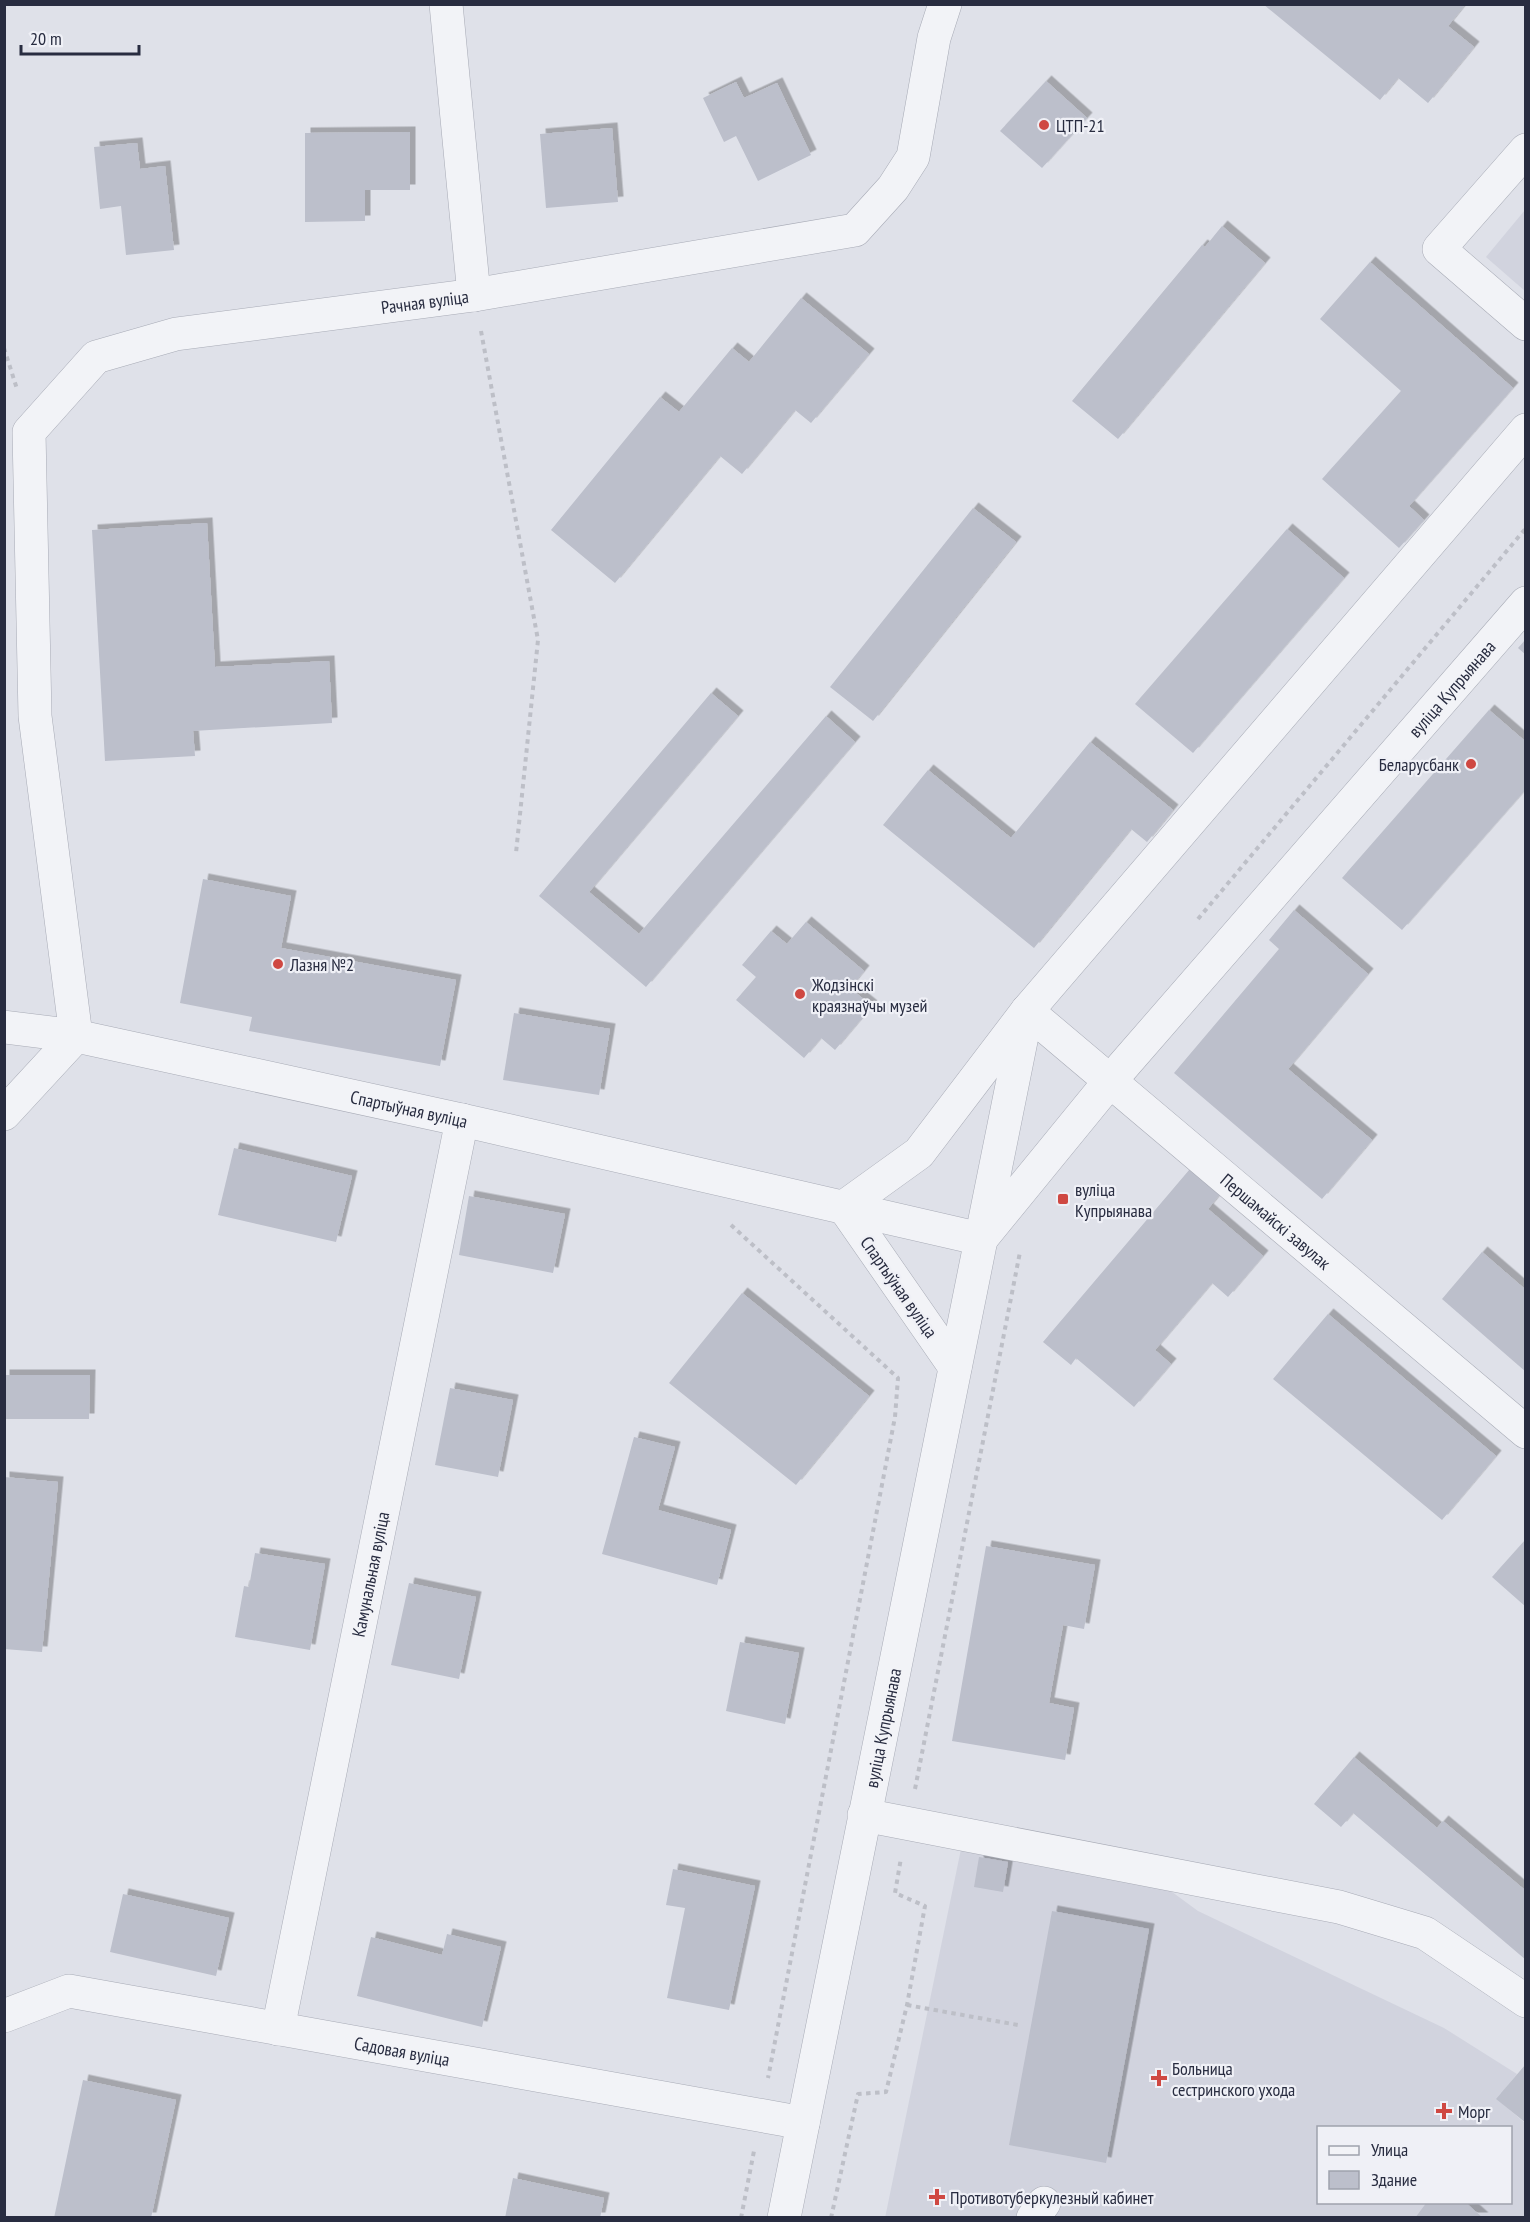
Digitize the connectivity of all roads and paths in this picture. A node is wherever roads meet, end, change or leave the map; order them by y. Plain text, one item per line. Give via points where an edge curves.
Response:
1 (446, 4) edge
2 (945, 4) edge
3 (1526, 150) edge
4 (474, 295) junction
5 (1526, 324) edge
6 (1526, 430) edge
7 (1526, 528) edge
8 (1526, 603) edge
9 (516, 853) dead end
10 (1192, 926) dead end
11 (1027, 1011) junction
12 (4, 1027) edge
13 (76, 1036) junction
14 (1110, 1081) junction
15 (4, 1114) edge
16 (462, 1120) junction
17 (844, 1207) junction
18 (731, 1225) dead end
19 (981, 1239) junction
20 (1020, 1251) dead end
21 (955, 1367) junction
22 (1526, 1432) edge
23 (864, 1815) junction
24 (908, 1825) junction
25 (1526, 2001) edge
26 (907, 2005) junction
27 (4, 2016) edge
28 (1018, 2025) dead end
29 (278, 2029) junction
30 (761, 2116) junction
31 (803, 2123) junction
32 (741, 2217) edge
33 (784, 2217) edge
34 (831, 2217) edge

1 - 4 street
2 - 4 street, Рачная вуліца via 934,38 913,157 893,188 855,230
3 - 5 street via 1439,249
4 - 9 path via 538,640
4 - 13 street, Рачная вуліца via 176,334 96,357 29,432 35,716
6 - 11 street, вуліца Купрыянава
7 - 10 path
8 - 14 street, вуліца Купрыянава
11 - 14 street, Першамайскі завулак
11 - 17 street, вуліца Купрыянава via 919,1153
11 - 19 street, вуліца Купрыянава
12 - 13 street, Спартыўная вуліца
13 - 15 street
13 - 16 street, Спартыўная вуліца
14 - 19 street, вуліца Купрыянава
14 - 22 street, Першамайскі завулак
16 - 17 street, Спартыўная вуліца
16 - 29 street, Камунальная вуліца
17 - 19 street, Спартыўная вуліца
17 - 21 street, Спартыўная вуліца
18 - 30 path via 898,1378 892,1429
19 - 21 street, вуліца Купрыянава
20 - 24 path
21 - 23 street, вуліца Купрыянава
23 - 24 street
23 - 31 street, вуліца Купрыянава
24 - 25 street via 1339,1907 1425,1933
24 - 26 path via 895,1893 925,1906
26 - 28 path
26 - 34 path via 886,2092 858,2094
27 - 29 street, Садовая вуліца via 69,1991
29 - 30 street, Садовая вуліца
30 - 31 street, Садовая вуліца
30 - 32 path
31 - 33 street, вуліца Купрыянава

